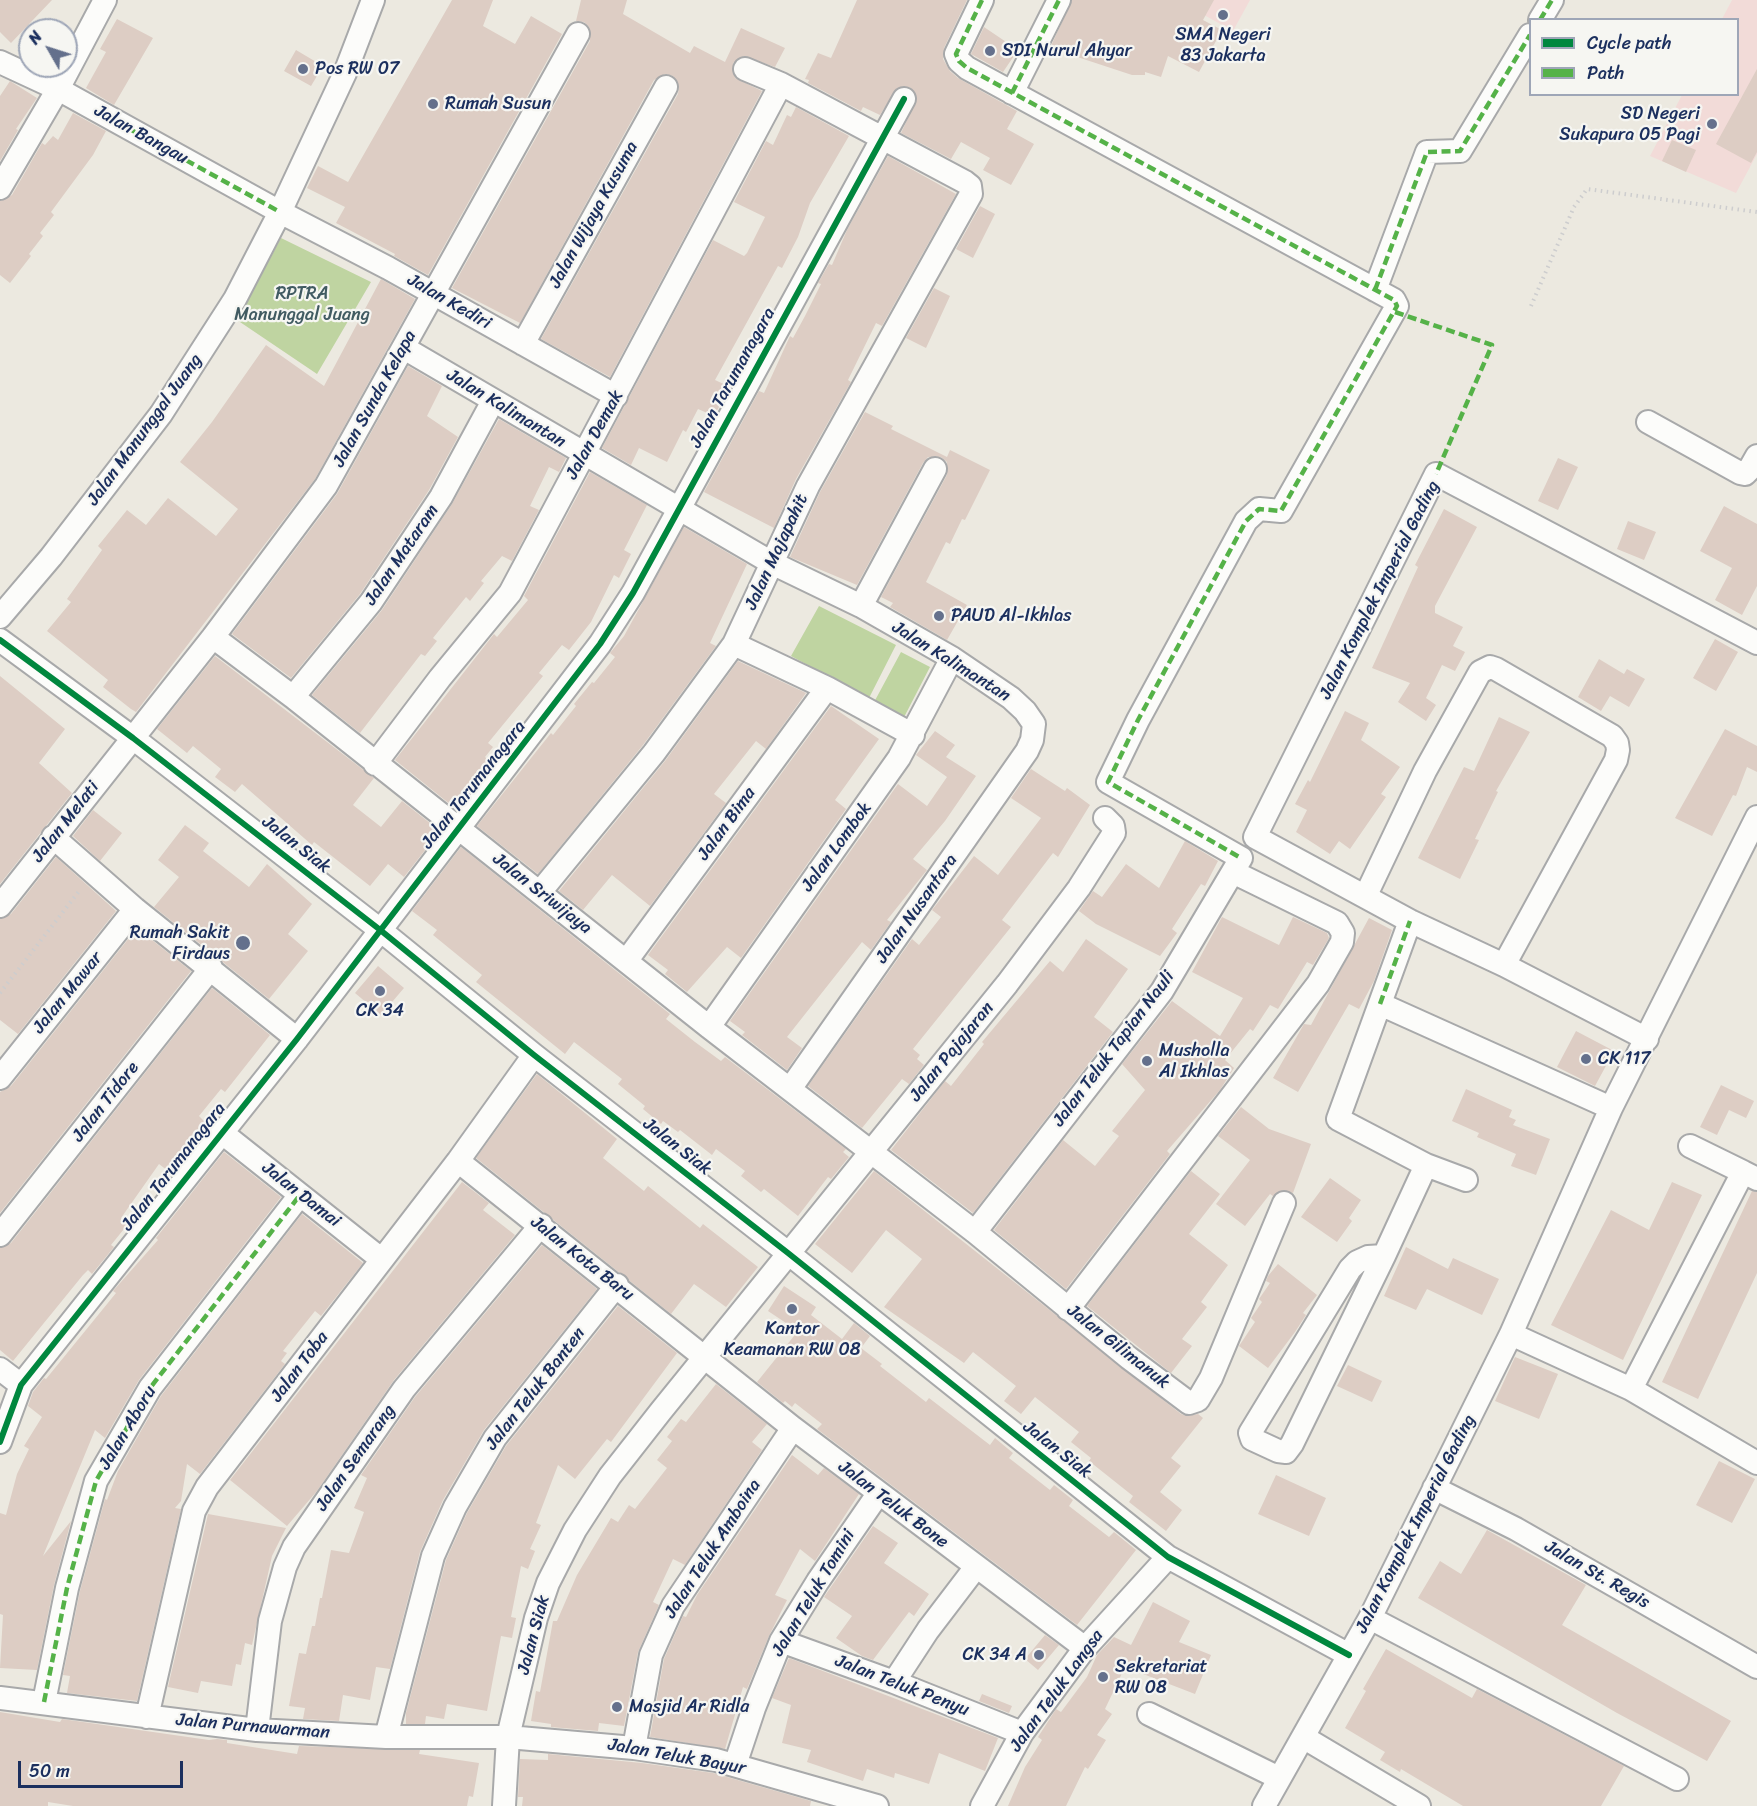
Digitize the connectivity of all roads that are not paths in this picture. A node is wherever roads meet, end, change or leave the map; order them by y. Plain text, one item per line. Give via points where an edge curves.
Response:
1 (373, 0) edge
2 (982, 0) edge
3 (1059, 0) edge
4 (1552, 0) edge
5 (96, 3) edge
6 (1541, 18) edge
7 (578, 34) dead end
8 (1529, 38) edge
9 (0, 62) edge
10 (745, 69) dead end
11 (781, 84) junction
12 (666, 87) dead end
13 (58, 89) junction
14 (1012, 93) junction
15 (904, 99) dead end
16 (882, 137) junction
17 (0, 188) edge
18 (280, 213) junction
19 (1375, 290) junction
20 (434, 295) junction
21 (523, 344) junction
22 (404, 348) junction
23 (616, 396) junction
24 (493, 401) junction
25 (1648, 422) dead end
26 (583, 455) junction
27 (1757, 456) edge
28 (935, 469) dead end
29 (678, 508) junction
30 (772, 563) junction
31 (861, 606) junction
32 (0, 617) edge
33 (213, 637) junction
34 (0, 640) edge
35 (1757, 643) edge
36 (734, 644) junction
37 (951, 658) junction
38 (828, 688) junction
39 (293, 697) junction
40 (1034, 724) joint
41 (913, 735) junction
42 (133, 738) junction
43 (375, 764) junction
44 (1757, 817) edge
45 (1105, 818) dead end
46 (458, 829) junction
47 (53, 837) junction
48 (1237, 865) junction
49 (540, 892) junction
50 (1366, 895) junction
51 (0, 906) edge
52 (135, 909) junction
53 (1410, 921) junction
54 (379, 929) junction
55 (627, 960) junction
56 (1504, 965) junction
57 (211, 968) junction
58 (1380, 1004) junction
59 (709, 1026) junction
60 (297, 1039) junction
61 (1647, 1039) junction
62 (534, 1055) junction
63 (0, 1078) edge
64 (790, 1089) junction
65 (1611, 1108) junction
66 (220, 1132) junction
67 (1690, 1146) dead end
68 (871, 1151) junction
69 (458, 1161) junction
70 (1426, 1165) junction
71 (1750, 1175) edge
72 (1466, 1180) dead end
73 (300, 1195) junction
74 (1284, 1203) dead end
75 (541, 1225) junction
76 (975, 1232) junction
77 (0, 1235) edge
78 (789, 1253) junction
79 (1384, 1256) junction
80 (381, 1259) junction
81 (617, 1285) junction
82 (1068, 1309) junction
83 (1511, 1334) junction
84 (706, 1357) junction
85 (0, 1368) edge
86 (21, 1385) junction
87 (1631, 1389) junction
88 (793, 1428) junction
89 (0, 1442) edge
90 (1757, 1463) edge
91 (1434, 1488) junction
92 (878, 1494) junction
93 (1168, 1557) junction
94 (975, 1567) junction
95 (1370, 1618) junction
96 (781, 1641) junction
97 (1085, 1648) junction
98 (1350, 1655) junction
99 (1757, 1667) edge
100 (894, 1682) junction
101 (0, 1698) edge
102 (44, 1702) junction
103 (1149, 1714) dead end
104 (147, 1717) junction
105 (257, 1730) junction
106 (1022, 1733) junction
107 (386, 1737) junction
108 (508, 1737) junction
109 (1303, 1737) junction
110 (634, 1748) junction
111 (735, 1765) junction
112 (1279, 1778) junction
113 (1677, 1779) dead end
114 (504, 1806) edge
115 (877, 1806) edge
116 (982, 1806) edge
117 (1264, 1806) edge
118 (1419, 1806) edge

1 - 18 street, Jalan Manunggal Juang via 345,73
2 - 14 street via 956,54 967,68
3 - 14 street
4 - 6 street
5 - 13 street
7 - 20 street, Jalan Sunda Kelapa
8 - 19 street via 1460,151 1426,152
9 - 13 street, Jalan Bangau
10 - 11 street
11 - 16 street
11 - 23 street, Jalan Demak
12 - 21 street, Jalan Wijaya Kusuma
13 - 17 street
13 - 18 street, Jalan Bangau
14 - 19 street
15 - 16 street, Jalan Tarumanagara
16 - 29 street, Jalan Tarumanagara
16 - 30 street, Jalan Majapahit via 970,186 971,194 808,486
18 - 20 street, Jalan Kediri
18 - 32 street, Jalan Manunggal Juang via 235,299 161,414
19 - 48 street via 1395,300 1395,312 1281,511 1259,509 1246,522 1108,782
20 - 21 street, Jalan Kediri
20 - 22 street, Jalan Sunda Kelapa
21 - 23 street, Jalan Kediri
22 - 24 street, Jalan Kalimantan
22 - 33 street, Jalan Sunda Kelapa via 326,486
23 - 26 street, Jalan Demak
24 - 26 street, Jalan Kalimantan
24 - 39 street, Jalan Mataram via 441,497 377,593
25 - 27 street via 1740,473 1749,470
26 - 29 street, Jalan Kalimantan
26 - 43 street, Jalan Demak via 510,593
28 - 31 street
29 - 30 street, Jalan Kalimantan
29 - 46 street, Jalan Tarumanagara via 633,593 600,644
30 - 31 street, Jalan Kalimantan
30 - 36 street, Jalan Majapahit
31 - 37 street, Jalan Kalimantan
33 - 39 street, Jalan Sriwijaya
33 - 42 street, Jalan Sunda Kelapa
34 - 42 street, Jalan Siak
35 - 50 street, Jalan Komplek Imperial Gading via 1436,474 1255,837
36 - 38 street
36 - 49 street, Jalan Majapahit via 654,753
37 - 40 street, Jalan Kalimantan via 1011,698
37 - 41 street, Jalan Lombok
38 - 41 street
38 - 55 street, Jalan Bima
39 - 43 street, Jalan Sriwijaya
40 - 64 street, Jalan Nusantara via 1027,751
41 - 59 street, Jalan Lombok
42 - 47 street, Jalan Melati
42 - 54 street, Jalan Siak
43 - 46 street, Jalan Sriwijaya
44 - 61 street, Jalan Komplek Imperial Gading
45 - 68 street, Jalan Pajajaran via 1114,833 1079,888 1007,984
46 - 49 street, Jalan Sriwijaya
46 - 54 street, Jalan Tarumanagara
47 - 51 street, Jalan Melati
47 - 52 street
48 - 76 street, Jalan Teluk Tapian Nauli via 1162,991
48 - 82 street via 1337,923 1343,933 1342,942 1318,984
49 - 55 street, Jalan Sriwijaya
50 - 53 street, Jalan Komplek Imperial Gading
50 - 56 street via 1425,771 1480,672 1490,667 1496,669 1611,736 1618,750
52 - 57 street
52 - 63 street, Jalan Mawar
53 - 56 street, Jalan Komplek Imperial Gading
53 - 58 street
54 - 60 street, Jalan Tarumanagara
54 - 62 street, Jalan Siak
55 - 59 street, Jalan Sriwijaya
56 - 61 street, Jalan Komplek Imperial Gading
57 - 60 street
57 - 77 street, Jalan Tidore
58 - 65 street
58 - 70 street via 1338,1119
59 - 64 street, Jalan Sriwijaya
60 - 66 street, Jalan Tarumanagara
61 - 65 street, Jalan Komplek Imperial Gading
62 - 69 street, Jalan Toba
62 - 78 street, Jalan Siak
64 - 68 street, Jalan Sriwijaya
65 - 83 street, Jalan Komplek Imperial Gading
66 - 73 street, Jalan Damai
66 - 86 street, Jalan Tarumanagara
67 - 71 street
68 - 76 street, Jalan Gilimanuk
68 - 78 street, Jalan Pajajaran
69 - 75 street, Jalan Kota Baru
69 - 80 street, Jalan Toba
70 - 72 street
70 - 79 street
71 - 87 street
73 - 80 street, Jalan Damai
73 - 102 street, Jalan Aboru via 150,1388 96,1481 67,1588
74 - 82 street, Jalan Gilimanuk via 1211,1378 1198,1400 1189,1403
75 - 81 street, Jalan Kota Baru
75 - 105 street, Jalan Semarang via 404,1389 294,1547 270,1621
76 - 82 street, Jalan Gilimanuk
78 - 84 street, Jalan Siak
78 - 93 street, Jalan Siak
79 - 79 street via 1286,1452 1252,1439 1250,1433 1350,1269 1368,1257
80 - 104 street, Jalan Toba via 212,1479 194,1510
81 - 84 street, Jalan Kota Baru
81 - 107 street, Jalan Teluk Banten via 495,1438 455,1507 433,1556
83 - 87 street
83 - 91 street, Jalan Komplek Imperial Gading
84 - 88 street, Jalan Teluk Bone
84 - 108 street, Jalan Siak via 610,1476 548,1583
85 - 86 street
86 - 89 street, Jalan Tarumanagara
87 - 90 street
88 - 92 street, Jalan Teluk Bone
88 - 110 street, Jalan Teluk Amboina via 673,1606 651,1655
91 - 95 street, Jalan Komplek Imperial Gading
91 - 99 street, Jalan St. Regis
92 - 94 street, Jalan Teluk Bone
92 - 96 street, Jalan Teluk Tomini
93 - 97 street, Jalan Teluk Langsa
93 - 98 street, Jalan Siak
94 - 97 street, Jalan Teluk Bone
94 - 100 street
95 - 98 street, Jalan Komplek Imperial Gading
95 - 113 street
96 - 100 street, Jalan Teluk Penyu
96 - 111 street, Jalan Teluk Tomini
97 - 106 street, Jalan Teluk Langsa
98 - 109 street, Jalan Komplek Imperial Gading
100 - 106 street, Jalan Teluk Penyu
101 - 102 street, Jalan Purnawarman
102 - 104 street, Jalan Purnawarman
103 - 112 street
104 - 105 street, Jalan Purnawarman
105 - 107 street, Jalan Purnawarman
106 - 116 street, Jalan Teluk Langsa
107 - 108 street, Jalan Purnawarman
108 - 110 street, Jalan Teluk Bayur
108 - 114 street, Jalan Siak
109 - 112 street, Jalan Komplek Imperial Gading
109 - 118 street
110 - 111 street, Jalan Teluk Bayur
111 - 115 street, Jalan Teluk Bayur
112 - 117 street, Jalan Komplek Imperial Gading

